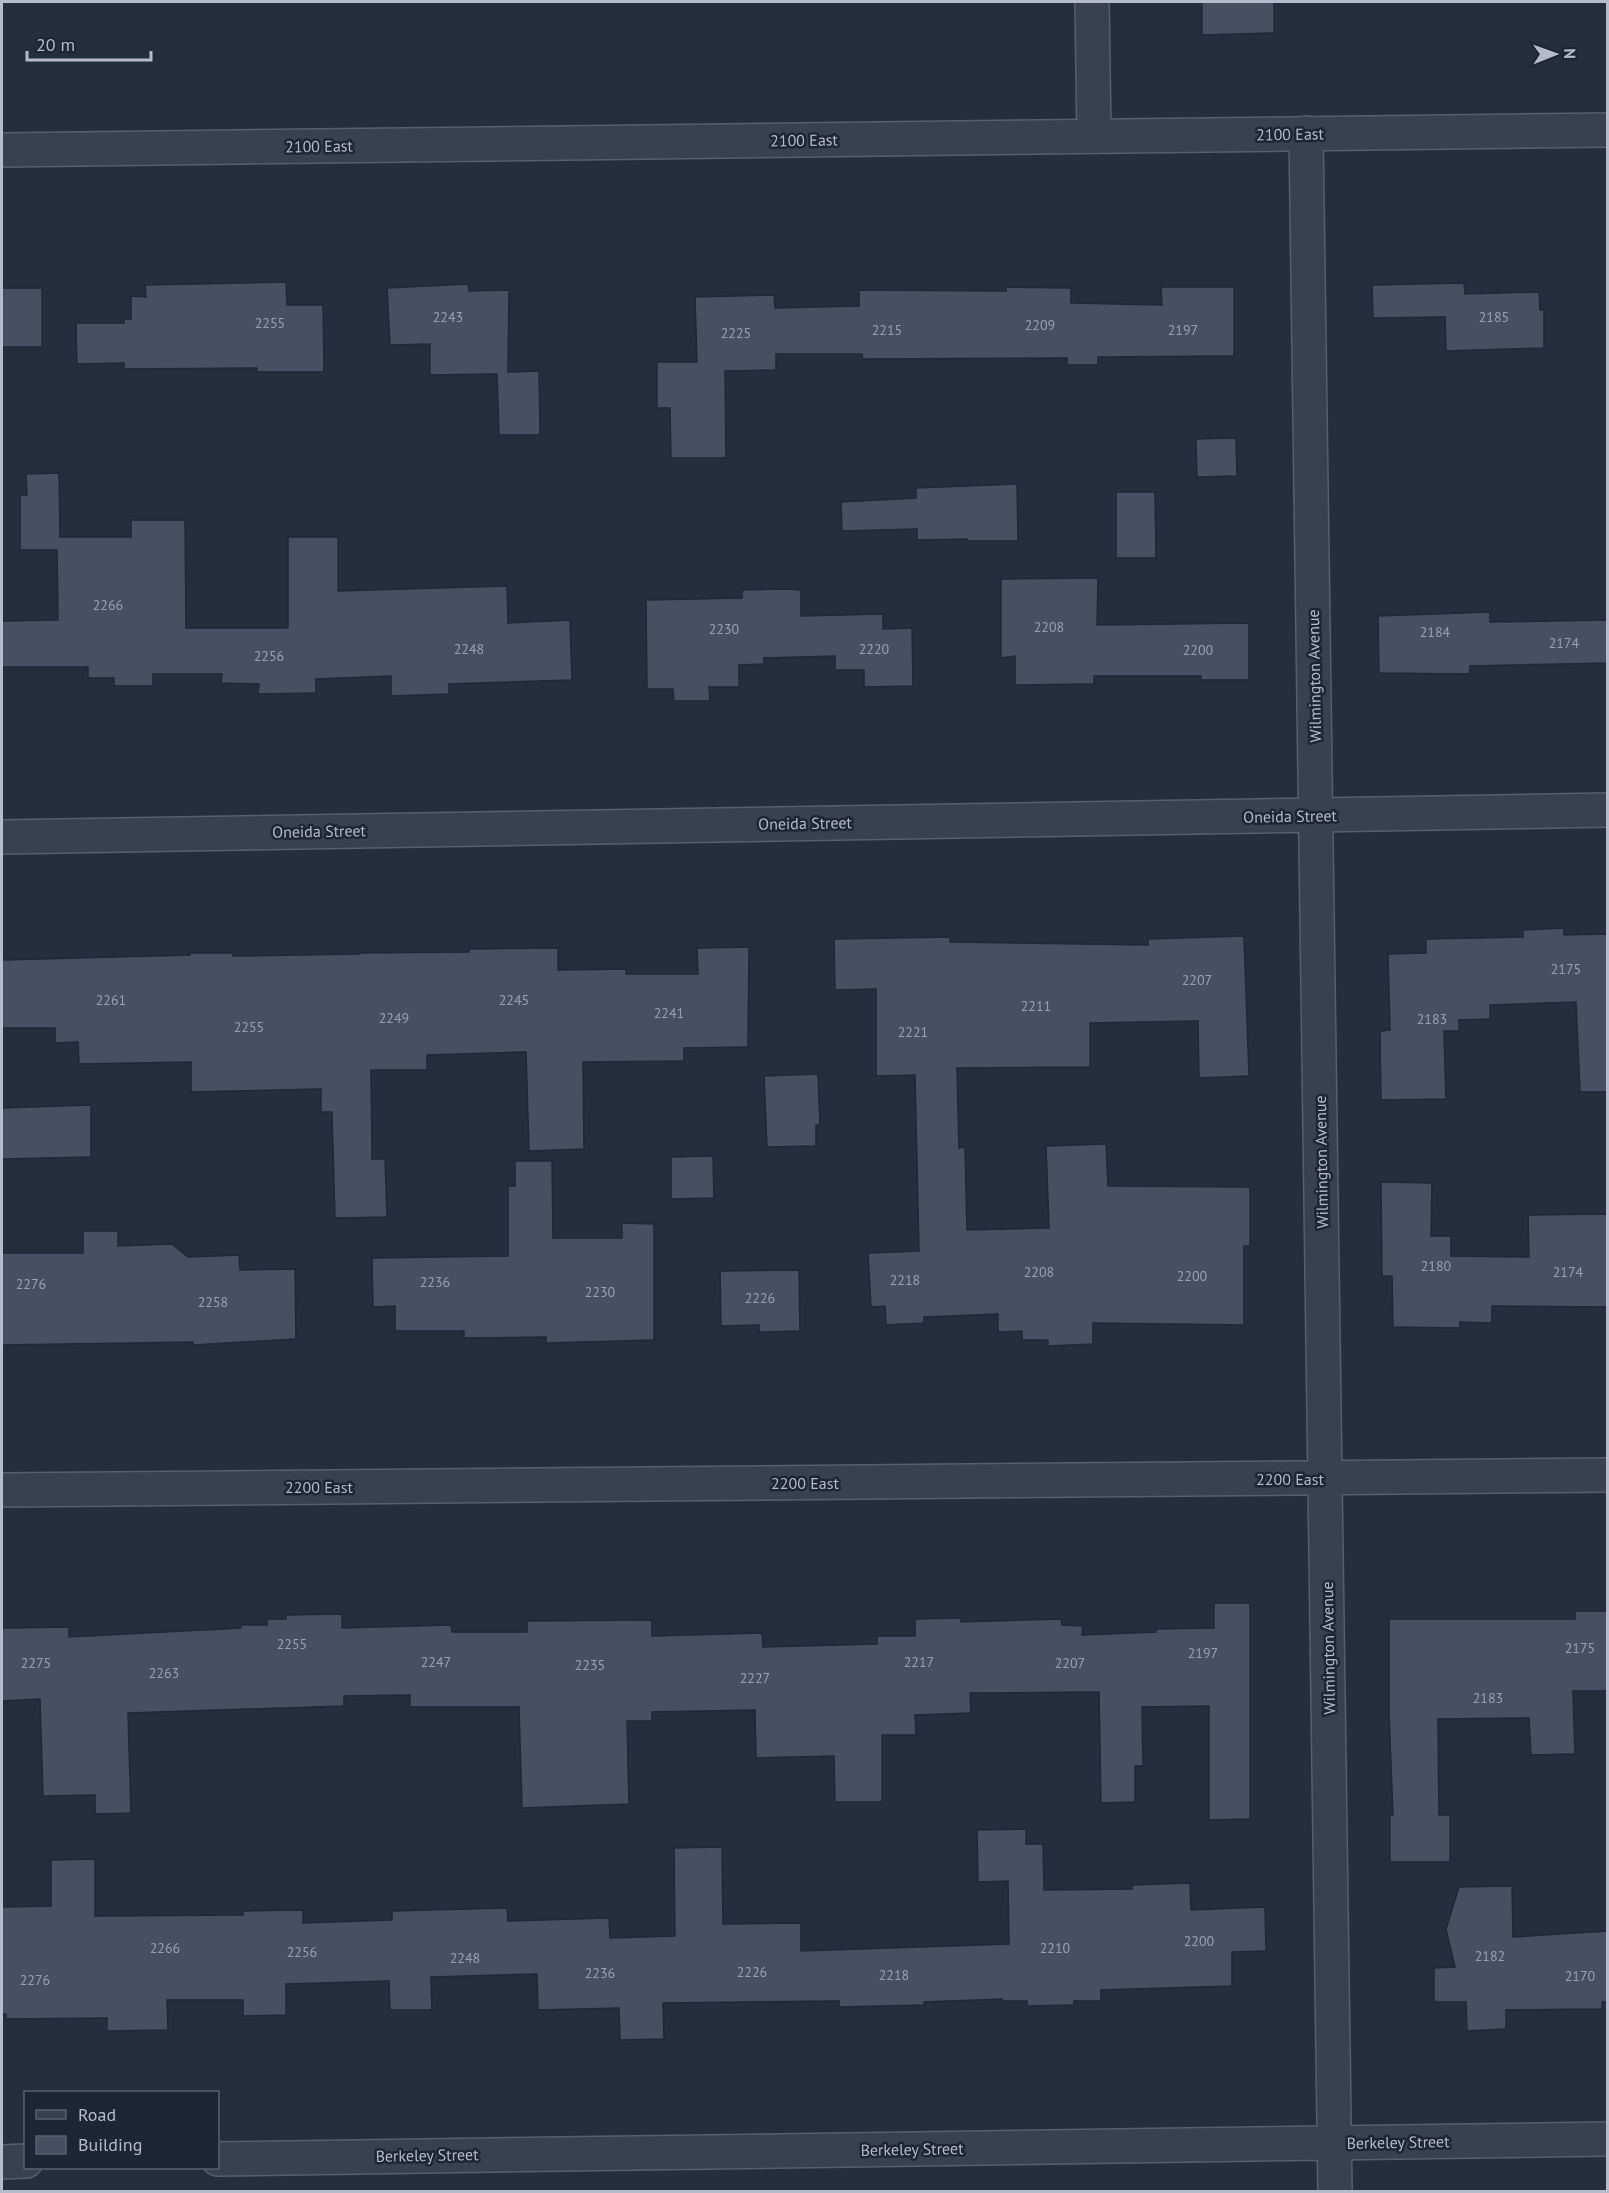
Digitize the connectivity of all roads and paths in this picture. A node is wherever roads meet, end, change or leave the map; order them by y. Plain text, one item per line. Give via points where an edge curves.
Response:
1 (1092, 2) edge
2 (1608, 130) edge
3 (1306, 133) junction
4 (1094, 136) junction
5 (2, 150) edge
6 (1608, 810) edge
7 (1316, 815) junction
8 (2, 837) edge
9 (1608, 1475) edge
10 (1326, 1479) junction
11 (2, 1490) edge
12 (1608, 2139) edge
13 (1335, 2142) junction
14 (219, 2158) edge
15 (24, 2161) edge
16 (2, 2162) edge
17 (1335, 2192) edge

1 - 4 street
2 - 3 street, 2100 East
3 - 4 street, 2100 East
3 - 7 street, Wilmington Avenue
4 - 5 street, 2100 East
6 - 7 street, Oneida Street
7 - 8 street, Oneida Street
7 - 10 street, Wilmington Avenue
9 - 10 street, 2200 East
10 - 11 street, 2200 East
10 - 13 street, Wilmington Avenue
12 - 13 street, Berkeley Street
13 - 14 street, Berkeley Street
13 - 17 street, Wilmington Avenue
15 - 16 street

